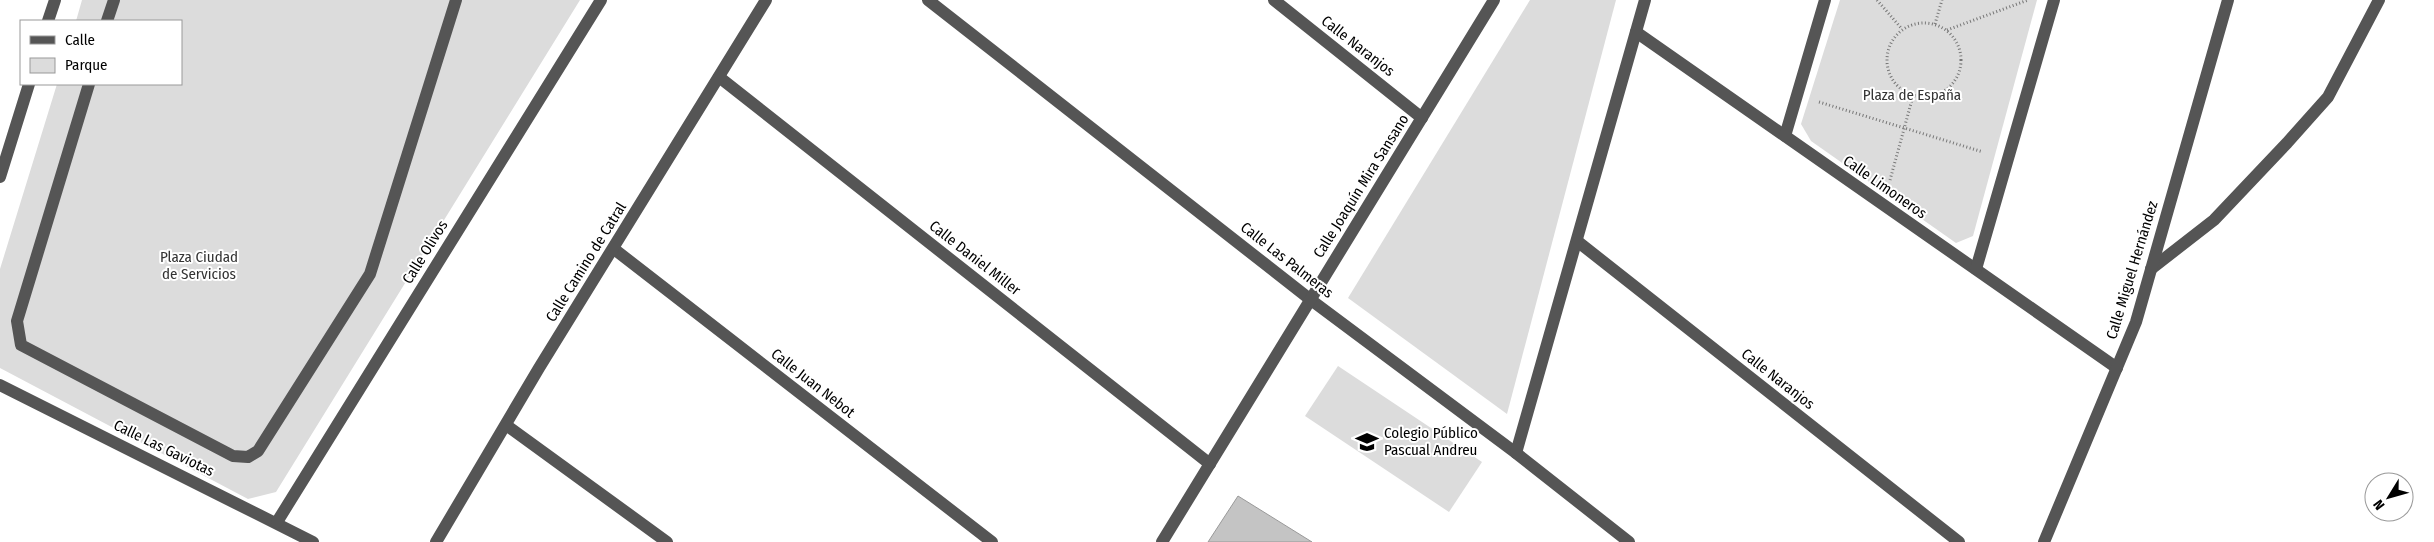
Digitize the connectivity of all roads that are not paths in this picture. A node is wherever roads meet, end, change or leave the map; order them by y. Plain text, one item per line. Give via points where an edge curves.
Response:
1 (54, 0) edge
2 (114, 0) edge
3 (456, 0) edge
4 (601, 0) edge
5 (766, 0) edge
6 (928, 0) edge
7 (1274, 0) edge
8 (1494, 0) edge
9 (1645, 0) edge
10 (1825, 0) edge
11 (2054, 0) edge
12 (2228, 0) edge
13 (2379, 0) edge
14 (48, 20) edge
15 (108, 20) edge
16 (1636, 32) junction
17 (719, 77) junction
18 (29, 85) edge
19 (89, 85) edge
20 (1422, 118) junction
21 (1785, 136) junction
22 (0, 177) edge
23 (1577, 241) junction
24 (614, 249) junction
25 (1976, 269) junction
26 (2151, 269) junction
27 (1310, 300) junction
28 (2117, 368) junction
29 (0, 385) edge
30 (506, 425) junction
31 (1516, 453) junction
32 (1210, 464) junction
33 (277, 522) junction
34 (313, 542) edge
35 (436, 542) edge
36 (667, 542) edge
37 (992, 542) edge
38 (1162, 542) edge
39 (1629, 542) edge
40 (1959, 542) edge
41 (2044, 542) edge

1 - 14 street
2 - 15 street
3 - 19 street via 370,274 258,451 248,457 233,456 21,346 17,321
4 - 33 street, Calle Olivos
5 - 17 street, Calle Camino de Catral
6 - 27 street, Calle Las Palmeras
7 - 20 street, Calle Naranjos
8 - 20 street, Calle Joaquín Mira Sansano
9 - 16 street
10 - 21 street
11 - 25 street
12 - 26 street, Calle Miguel Hernández
13 - 26 street via 2328,96 2214,220
16 - 21 street, Calle Limoneros
16 - 23 street
17 - 24 street, Calle Camino de Catral
17 - 32 street, Calle Daniel Miller
18 - 22 street
20 - 27 street, Calle Joaquín Mira Sansano
21 - 25 street, Calle Limoneros
23 - 31 street
23 - 40 street, Calle Naranjos
24 - 30 street, Calle Camino de Catral
24 - 37 street, Calle Juan Nebot
25 - 28 street, Calle Limoneros
26 - 28 street, Calle Miguel Hernández via 2136,322
27 - 31 street, Calle Las Palmeras
27 - 32 street, Calle Joaquín Mira Sansano
28 - 41 street, Calle Miguel Hernández
29 - 33 street, Calle Las Gaviotas
30 - 35 street, Calle Camino de Catral
30 - 36 street
31 - 39 street, Calle Las Palmeras
32 - 38 street, Calle Joaquín Mira Sansano
33 - 34 street, Calle Las Gaviotas

